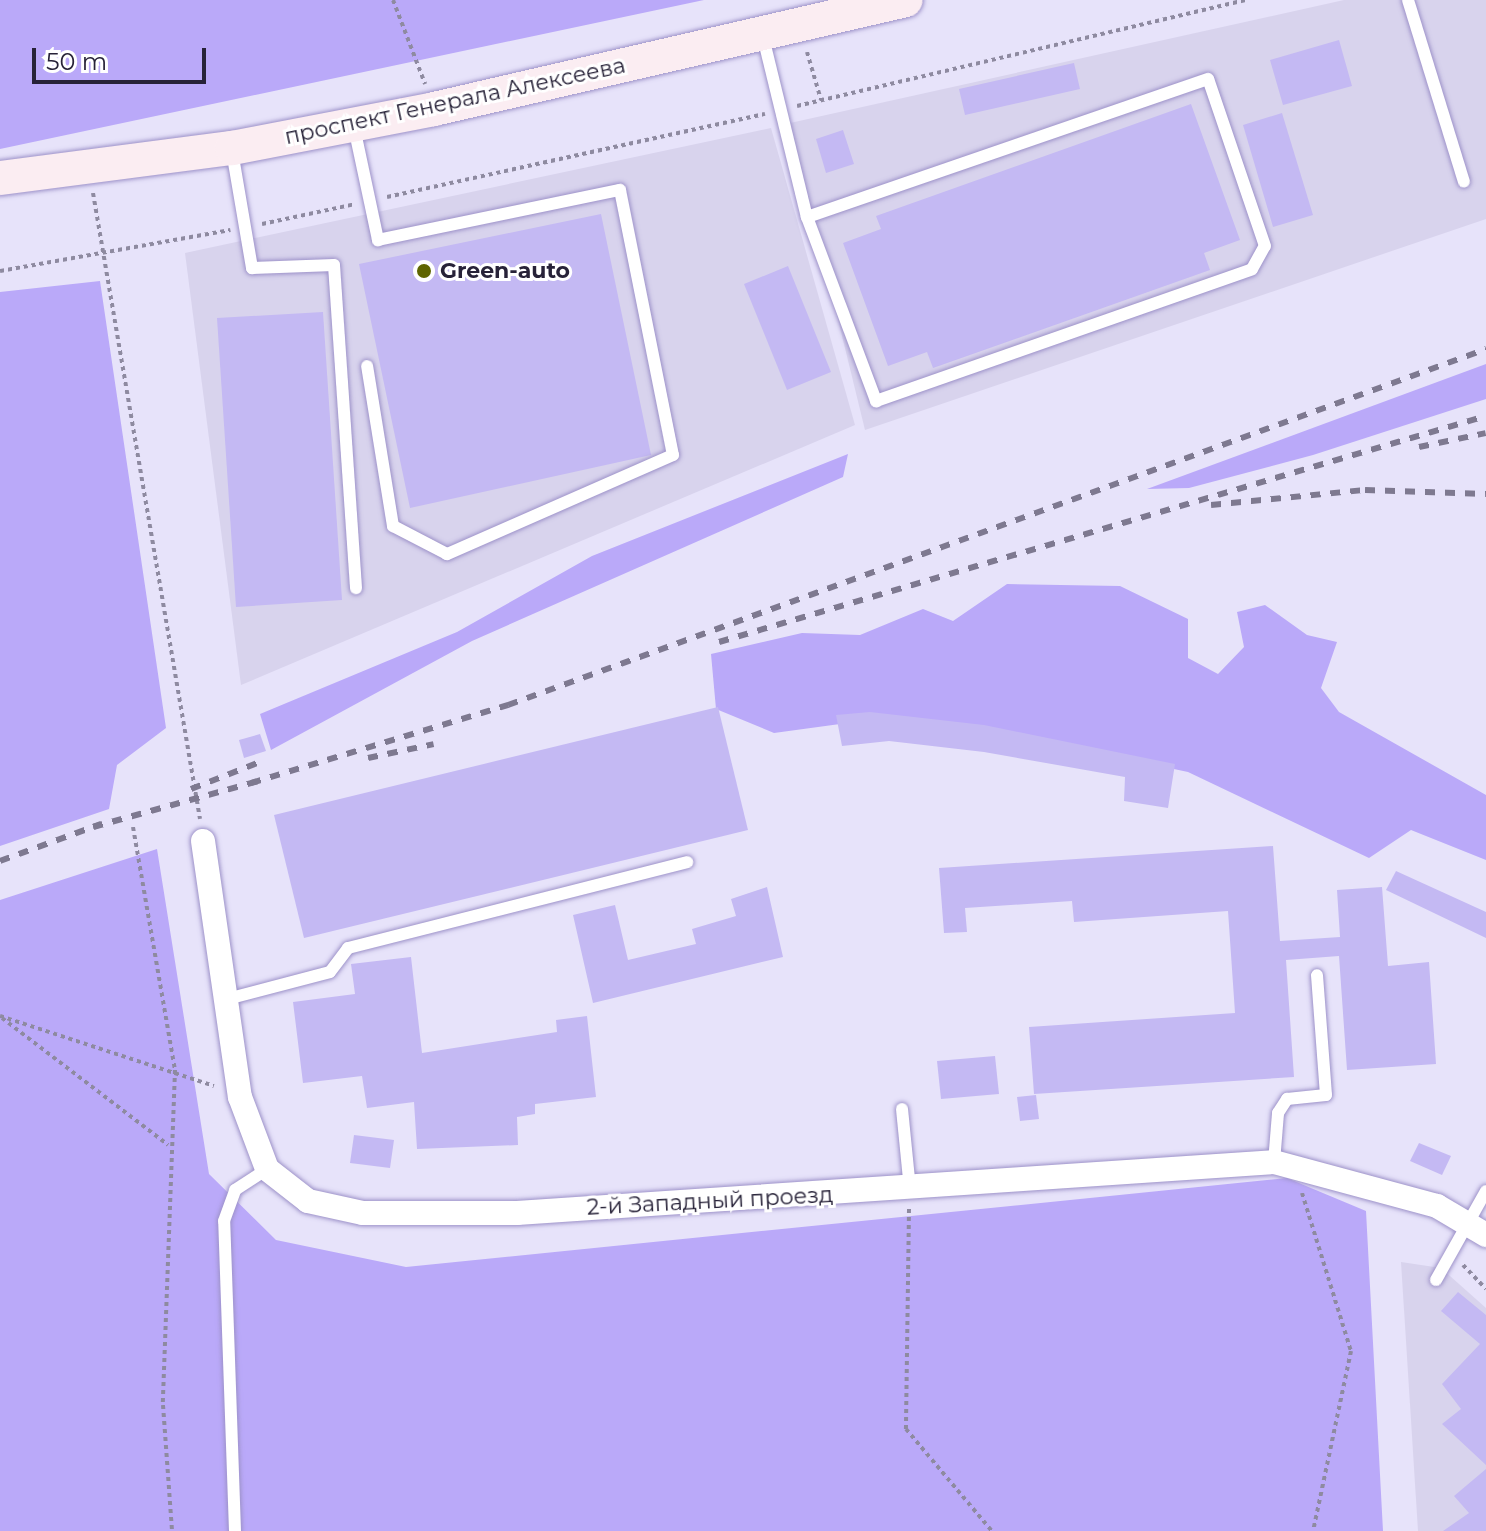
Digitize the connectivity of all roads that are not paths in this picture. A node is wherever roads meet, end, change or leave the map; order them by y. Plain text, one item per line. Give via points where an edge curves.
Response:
1 (906, 0) edge
2 (1408, 0) edge
3 (853, 6) edge
4 (762, 34) junction
5 (353, 124) junction
6 (232, 148) junction
7 (0, 178) edge
8 (1464, 182) dead end
9 (807, 217) junction
10 (367, 366) dead end
11 (356, 588) dead end
12 (203, 841) road end
13 (687, 862) dead end
14 (1317, 975) dead end
15 (231, 998) junction
16 (902, 1109) dead end
17 (1284, 1165) junction
18 (267, 1169) junction
19 (910, 1191) junction
20 (1486, 1191) edge
21 (1479, 1231) edge
22 (1436, 1280) dead end
23 (235, 1531) edge

1 - 3 main road, проспект Генерала Алексеева
2 - 8 lane
3 - 4 main road, проспект Генерала Алексеева
4 - 5 main road, проспект Генерала Алексеева
4 - 9 lane
5 - 6 main road, проспект Генерала Алексеева
5 - 10 lane via 378,240 620,190 673,455 447,554 393,526
6 - 7 main road, проспект Генерала Алексеева
6 - 11 lane via 252,268 334,265
9 - 9 lane via 876,401 1252,269 1265,246 1208,79
12 - 15 street
13 - 15 lane via 348,948 330,972
14 - 17 lane via 1326,1095 1287,1099 1278,1113
15 - 18 street via 240,1097
16 - 19 lane
17 - 19 street, 2-й Западный проезд
17 - 21 street, 2-й Западный проезд via 1437,1206
18 - 19 street, 2-й Западный проезд via 308,1201 363,1213 517,1213
18 - 23 lane via 235,1190 224,1221
20 - 21 lane
21 - 22 lane

